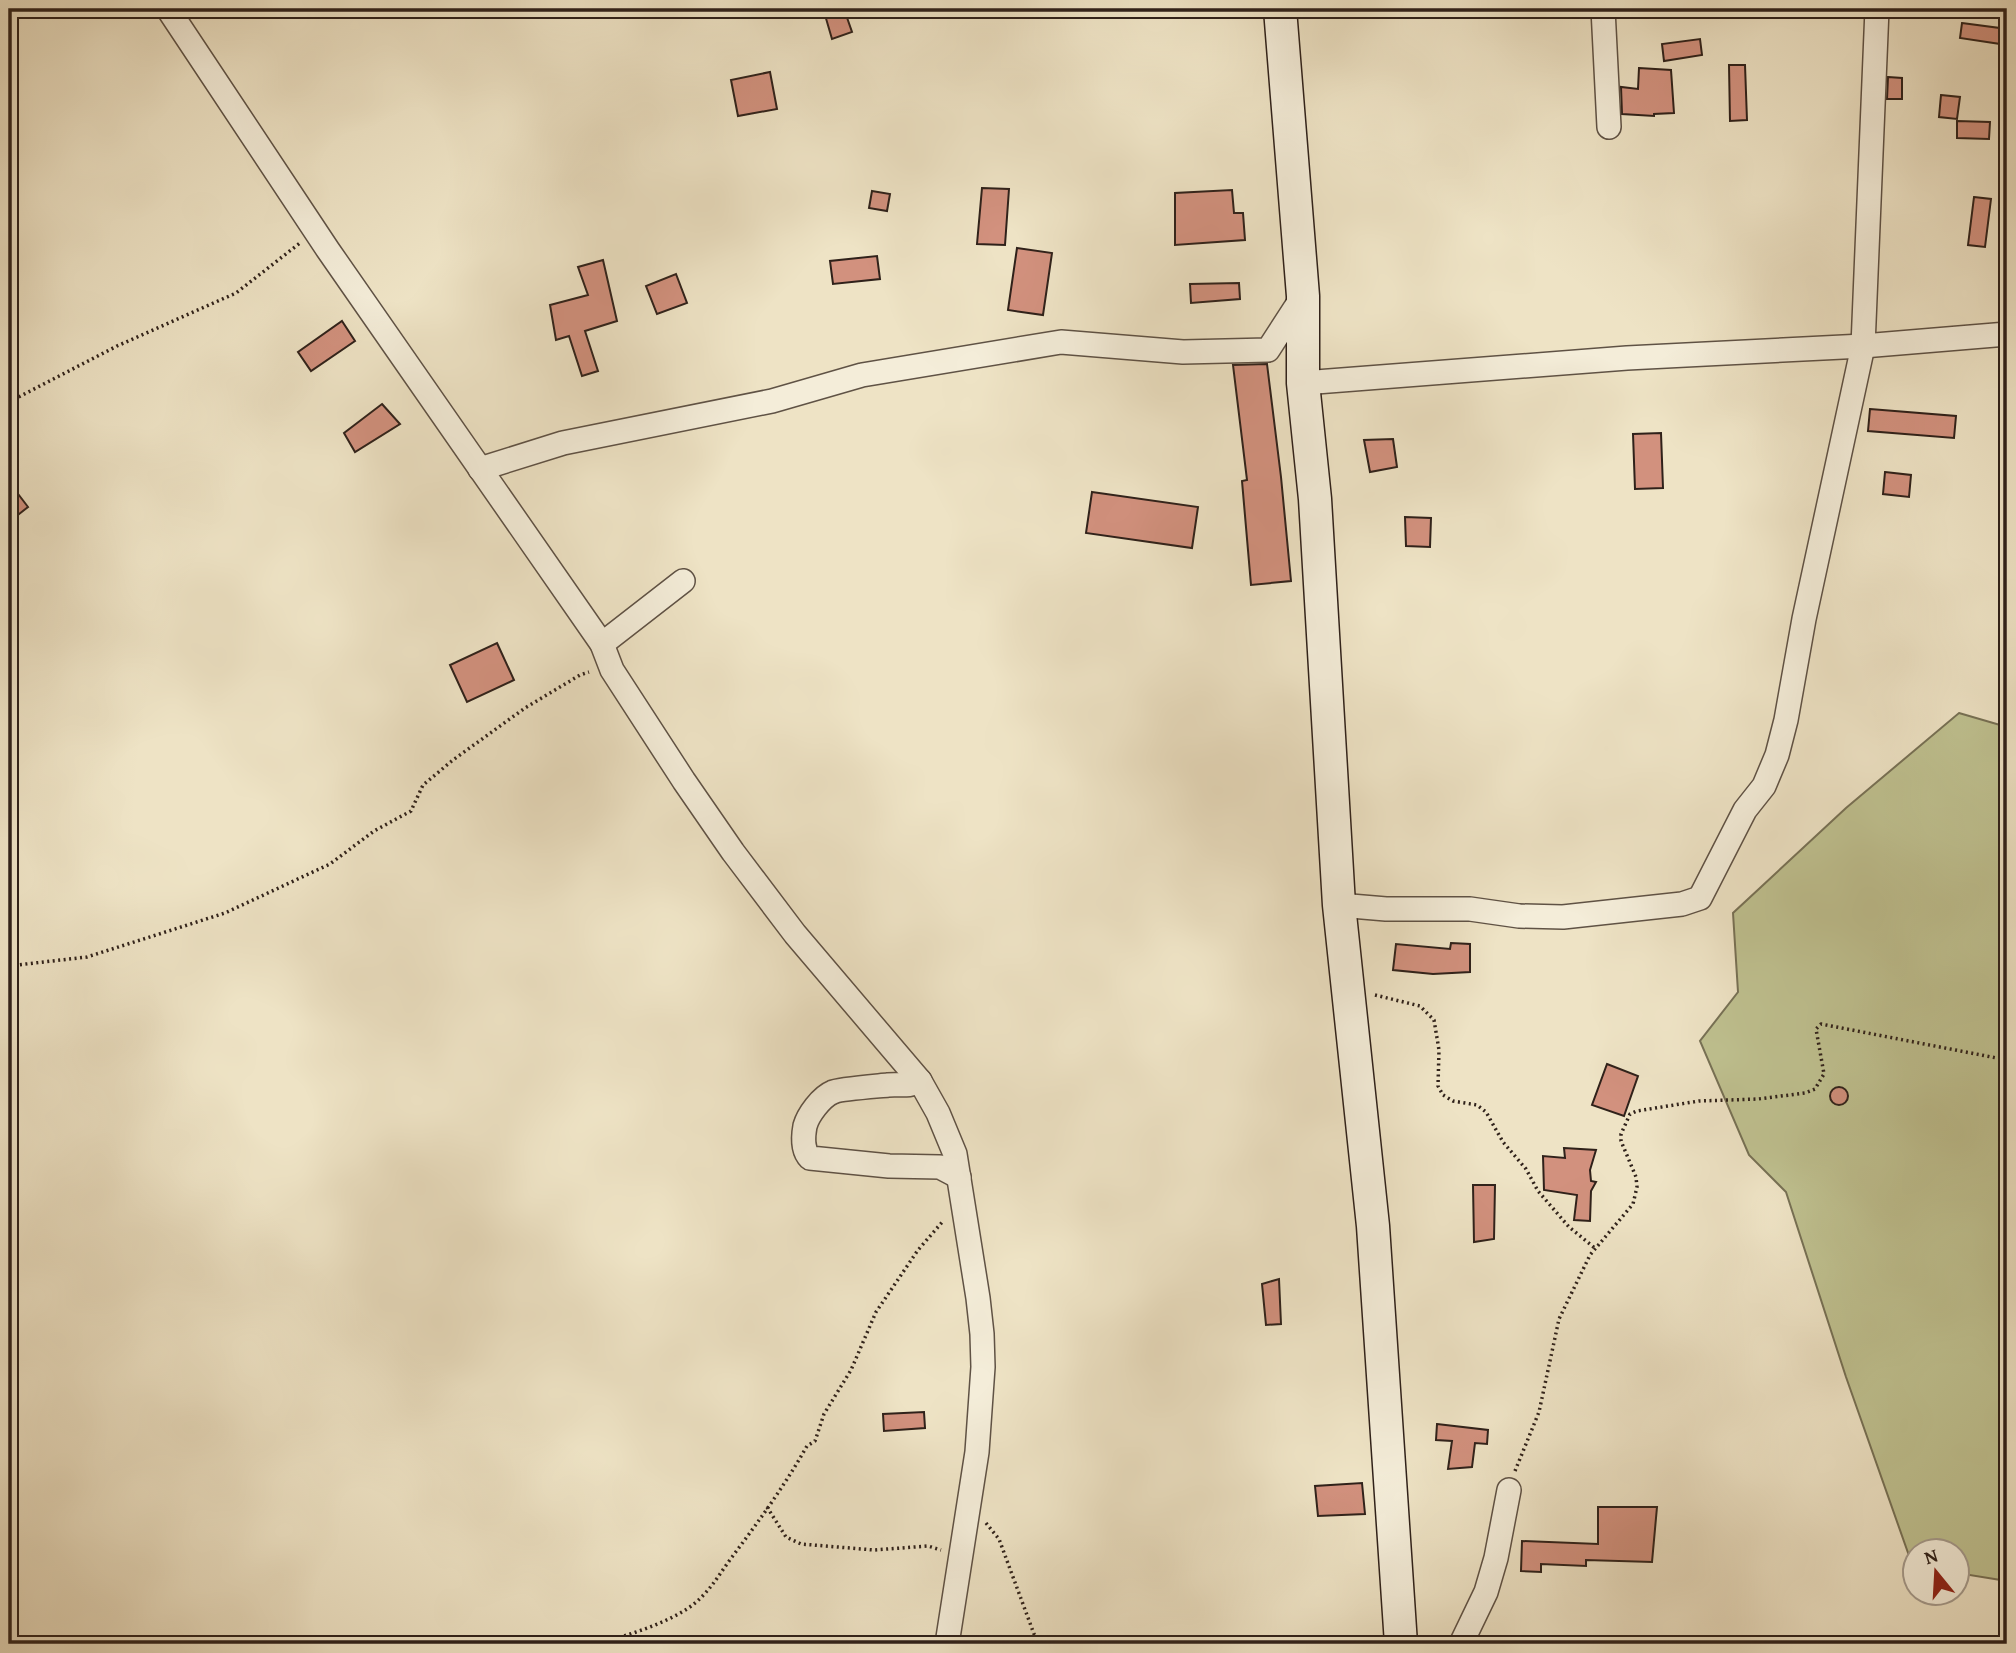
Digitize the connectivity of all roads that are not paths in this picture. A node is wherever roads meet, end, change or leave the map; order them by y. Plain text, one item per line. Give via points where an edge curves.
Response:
1 (168, 9) edge
2 (1280, 9) edge
3 (1603, 9) edge
4 (1877, 9) edge
5 (1609, 127) dead end
6 (1303, 296) junction
7 (2007, 334) edge
8 (1863, 346) junction
9 (1303, 383) junction
10 (480, 469) junction
11 (683, 581) dead end
12 (601, 644) junction
13 (1339, 905) junction
14 (920, 1081) junction
15 (959, 1177) junction
16 (1509, 1490) road end
17 (947, 1644) edge
18 (1401, 1644) edge
19 (1461, 1644) edge

1 - 10 street
2 - 6 main road
3 - 5 street
4 - 8 street
6 - 9 main road
6 - 10 street via 1268,350 1184,352 1062,342 862,375 772,401 563,443
7 - 8 street
8 - 9 street via 1627,358
8 - 13 street via 1776,755 1700,898 1682,904 1563,916
9 - 13 main road via 1315,499
10 - 12 street
11 - 12 street
12 - 14 street via 612,670 684,781 795,934
13 - 18 main road via 1373,1226
14 - 15 street via 955,1154
14 - 15 street via 911,1086 829,1094 807,1121 805,1151 810,1158 940,1167
15 - 17 street via 983,1367 977,1452
16 - 19 street via 1486,1592

